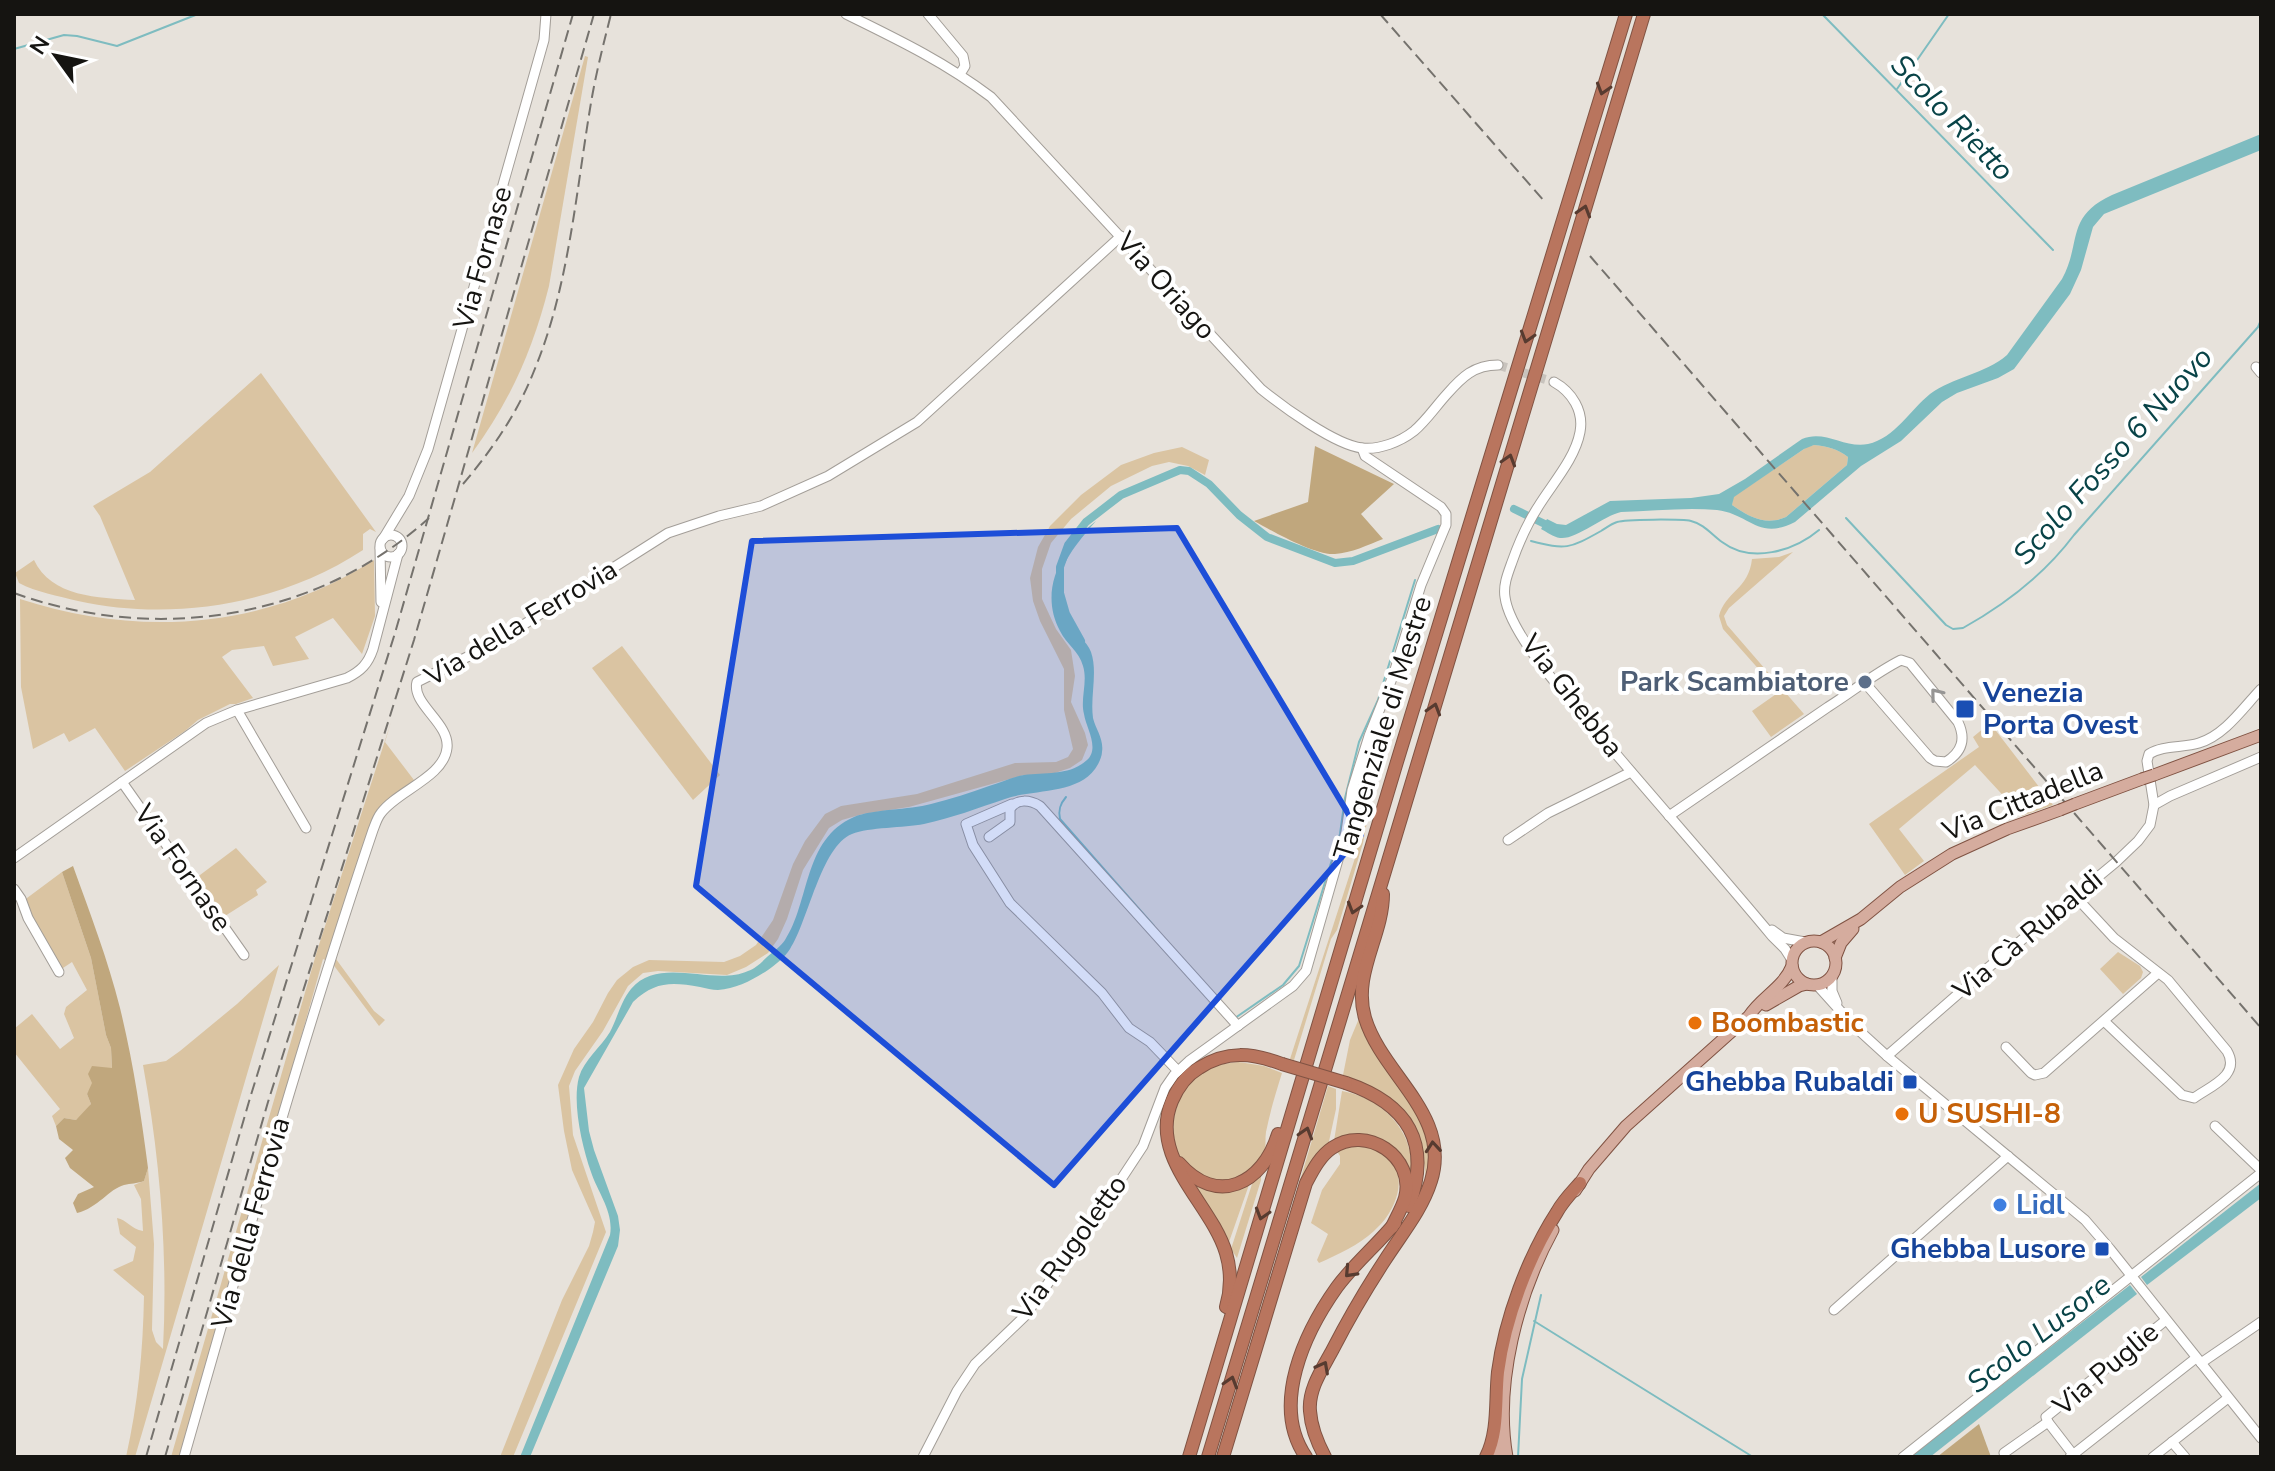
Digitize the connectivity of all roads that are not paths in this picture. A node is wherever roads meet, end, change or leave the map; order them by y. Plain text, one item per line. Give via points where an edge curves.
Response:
1 (546, 14) edge
2 (846, 14) edge
3 (928, 14) edge
4 (1626, 14) edge
5 (1644, 14) edge
6 (960, 74) junction
7 (1121, 236) junction
8 (1498, 365) tunnel mouth
9 (1554, 382) tunnel mouth
10 (1362, 448) junction
11 (408, 499) junction
12 (400, 539) junction
13 (382, 544) junction
14 (398, 554) junction
15 (381, 618) junction
16 (1868, 681) junction
17 (2261, 689) edge
18 (237, 710) junction
19 (2261, 735) edge
20 (2261, 757) edge
21 (1631, 772) junction
22 (122, 782) junction
23 (1012, 804) junction
24 (2154, 805) junction
25 (1669, 816) junction
26 (306, 828) dead end
27 (989, 837) dead end
28 (1508, 840) dead end
29 (14, 858) edge
30 (1382, 880) junction
31 (14, 889) edge
32 (2074, 895) junction
33 (1861, 919) junction
34 (1762, 922) junction
35 (1805, 942) junction
36 (1821, 942) junction
37 (244, 955) dead end
38 (1835, 958) junction
39 (1792, 963) junction
40 (59, 972) dead end
41 (2158, 973) junction
42 (1832, 975) junction
43 (1812, 985) junction
44 (1749, 1016) junction
45 (1845, 1016) junction
46 (2104, 1021) junction
47 (1238, 1026) junction
48 (2006, 1047) dead end
49 (1887, 1056) junction
50 (1178, 1071) junction
51 (1300, 1086) junction
52 (2215, 1126) dead end
53 (2008, 1156) junction
54 (1174, 1158) junction
55 (2261, 1172) edge
56 (1580, 1183) junction
57 (1414, 1193) junction
58 (1392, 1227) junction
59 (1396, 1243) junction
60 (2132, 1277) junction
61 (1834, 1310) dead end
62 (2166, 1320) junction
63 (2261, 1322) edge
64 (2198, 1361) junction
65 (2228, 1398) junction
66 (1201, 1416) junction
67 (2048, 1422) junction
68 (1503, 1426) junction
69 (2261, 1438) edge
70 (2172, 1442) junction
71 (2004, 1453) dead end
72 (2073, 1456) edge
73 (184, 1457) edge
74 (923, 1457) edge
75 (1189, 1457) edge
76 (1208, 1457) edge
77 (1223, 1457) edge
78 (1306, 1457) edge
79 (1325, 1457) edge
80 (1486, 1457) edge
81 (1496, 1457) edge
82 (1507, 1457) edge
83 (1903, 1457) edge
84 (2153, 1457) edge
85 (2185, 1457) edge

1 - 11 street, Via Fornase via 544,40 425,461
2 - 6 street, Via Oriago
3 - 6 street via 963,56
4 -> 51 highway, Tangenziale di Mestre
30 -> 5 highway, Tangenziale di Mestre
6 - 7 street, Via Oriago via 1006,111
7 - 10 street, Via Oriago via 1261,389 1339,440
7 - 73 street, Via della Ferrovia via 917,422 828,476 761,506 668,533 493,644 418,681 416,692 445,734 446,754 436,769 381,813 373,830 282,1114
8 - 10 street via 1467,373 1402,439
9 - 21 street, Via Ghebba via 1577,406 1580,432 1525,529 1504,593 1527,645
10 - 47 street, Via Rugoletto via 1365,456 1441,507 1446,525 1352,790 1346,832 1309,964 1298,982
11 - 12 street, Via Fornase
11 - 13 street, Via Fornase
12 - 13 street via 391,535
12 - 14 street, Via Fornase
13 - 14 street via 388,556
13 - 15 street, Via Fornase
14 - 15 street, Via Fornase
15 - 18 street, Via Fornase via 369,660 354,674
16 -> 16 street via 1930,758 1946,762 1956,754 1962,742 1958,722 1910,663 1901,660
16 - 25 street
17 - 24 street via 2215,735 2149,754
18 - 22 street, Via Fornase via 198,729
18 - 26 street
19 - 33 main road, Via Cittadella, bridge via 1952,854
20 - 24 street
21 - 25 street, Via Ghebba
21 - 28 street, Via Ghebba via 1548,813
22 - 29 street, Via Fornase
22 - 37 street, Via Fornase
23 - 27 street via 1012,820
23 - 47 street via 1027,801 1042,808
23 - 50 street via 966,824 973,845 1010,903 1102,993 1129,1028
24 - 32 street, Via Cà Rubaldi via 2150,825 2138,841
25 - 34 street, Via Ghebba
59 -> 30 highway via 1430,1184 1435,1154 1427,1119 1382,1052 1361,1000 1383,908
76 -> 30 highway, Tangenziale di Mestre
31 - 40 street
32 - 41 street via 2114,938
32 - 49 street, Via Cà Rubaldi
33 - 36 main road, Via Cittadella
33 - 38 main road, Via Cittadella
34 - 35 street, Via Ghebba via 1783,938
34 - 39 street, Via Ghebba
35 - 36 main road
35 - 39 main road
36 - 38 main road
38 - 42 main road
39 - 43 main road via 1797,977
39 - 44 main road via 1788,975
41 - 46 street
41 - 46 street via 2227,1051 2232,1062 2227,1075 2194,1098 2185,1097
42 - 43 main road
42 - 45 street via 1832,991
43 - 44 main road via 1775,998
43 - 45 street
44 - 56 main road via 1626,1126
45 - 49 street
46 - 48 street via 2040,1075 2031,1073
47 - 50 street, Via Rugoletto
49 - 53 street
50 - 74 street, Via Rugoletto via 1165,1088 1143,1146 1025,1316 975,1364
51 - 54 highway via 1289,1095 1270,1155 1246,1181 1210,1185
51 -> 66 highway, Tangenziale di Mestre
52 - 55 street
53 - 60 street via 2085,1220
53 - 61 street
54 - 57 highway, bridge via 1167,1125 1170,1107 1194,1071 1231,1055 1259,1056 1365,1089 1388,1104 1416,1143 1419,1172
54 - 66 highway via 1219,1236 1229,1270 1229,1297
55 - 60 street
56 - 68 main road via 1548,1238 1525,1293 1509,1358
56 - 80 highway via 1545,1233 1511,1313
57 - 58 highway
57 - 59 highway
58 - 77 highway via 1405,1197 1395,1156 1364,1140 1333,1147 1306,1183
58 -> 78 highway via 1338,1286 1297,1364 1291,1413
79 -> 59 highway via 1310,1410 1312,1393 1361,1297
60 - 62 street
60 - 83 street
62 - 64 street
62 - 67 street, Via Puglie via 2046,1417
63 - 64 street
64 - 65 street
64 - 72 street
65 - 69 street
65 - 70 street
66 - 75 highway, Tangenziale di Mestre
67 - 71 street
67 - 72 street, Via Puglie
68 - 81 main road
68 - 82 main road
70 - 84 street
70 - 85 street

